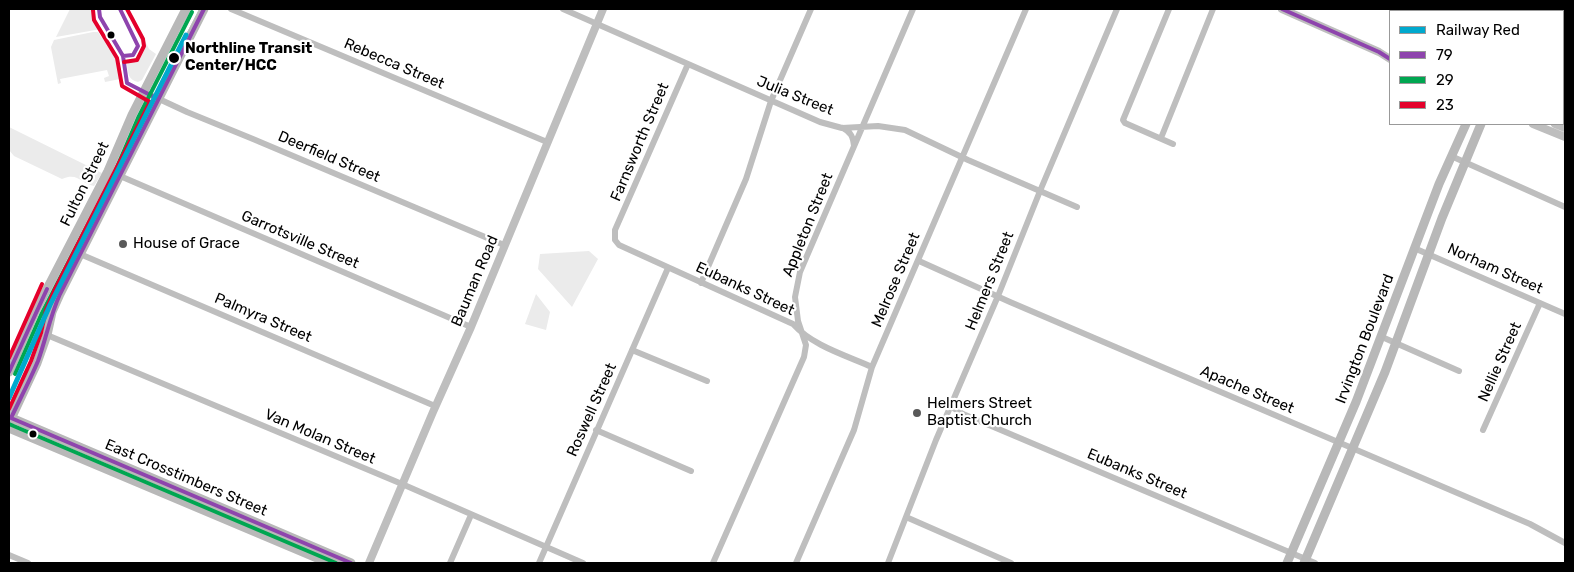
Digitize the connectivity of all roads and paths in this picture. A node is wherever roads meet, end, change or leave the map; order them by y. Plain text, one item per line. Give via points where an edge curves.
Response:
1 (186, 9) edge
2 (204, 9) edge
3 (231, 9) edge
4 (563, 9) edge
5 (603, 9) edge
6 (811, 9) edge
7 (913, 9) edge
8 (1026, 9) edge
9 (1117, 9) edge
10 (1169, 9) edge
11 (1213, 9) edge
12 (1282, 9) edge
13 (1562, 9) edge
14 (1565, 10) edge
15 (597, 23) junction
16 (1379, 52) junction
17 (1389, 54) edge
18 (1389, 58) edge
19 (688, 64) junction
20 (144, 92) junction
21 (158, 98) junction
22 (771, 101) junction
23 (1466, 125) edge
24 (1481, 125) edge
25 (1535, 125) edge
26 (862, 126) junction
27 (842, 128) junction
28 (1565, 137) edge
29 (1161, 138) junction
30 (547, 142) junction
31 (1174, 144) dead end
32 (854, 146) junction
33 (1451, 156) junction
34 (962, 157) junction
35 (1465, 162) junction
36 (120, 176) junction
37 (1040, 190) junction
38 (1077, 207) dead end
39 (1565, 208) edge
40 (615, 230) joint
41 (504, 245) junction
42 (1414, 248) junction
43 (1428, 253) junction
44 (80, 254) junction
45 (919, 261) junction
46 (1408, 266) junction
47 (668, 268) junction
48 (701, 283) junction
49 (1416, 289) junction
50 (998, 296) junction
51 (1540, 303) junction
52 (1565, 314) edge
53 (795, 322) junction
54 (471, 326) junction
55 (47, 335) junction
56 (1382, 337) junction
57 (808, 343) junction
58 (1396, 344) junction
59 (632, 350) junction
60 (872, 367) junction
61 (1459, 371) dead end
62 (9, 372) edge
63 (707, 381) dead end
64 (435, 406) junction
65 (950, 406) junction
66 (10, 420) edge
67 (9, 428) edge
68 (596, 430) junction
69 (1483, 430) dead end
70 (1339, 442) junction
71 (1353, 447) junction
72 (83, 454) junction
73 (691, 471) dead end
74 (402, 484) junction
75 (471, 515) junction
76 (906, 517) junction
77 (291, 542) junction
78 (1565, 543) edge
79 (546, 547) junction
80 (1292, 553) junction
81 (9, 555) edge
82 (1305, 561) edge
83 (28, 563) edge
84 (329, 563) edge
85 (352, 563) edge
86 (369, 563) edge
87 (450, 563) edge
88 (539, 563) edge
89 (583, 563) edge
90 (714, 563) edge
91 (796, 563) edge
92 (888, 563) edge
93 (1011, 563) edge
94 (1287, 563) edge
95 (1315, 563) edge

1 - 20 main road, Fulton Street
2 - 21 main road, Fulton Street
3 - 30 street, Rebecca Street
4 - 15 street, Julia Street
5 - 15 street, Bauman Road
6 - 22 street
7 - 26 street, Appleton Street
8 - 34 street, Melrose Street
9 - 37 street, Helmers Street
10 - 29 street via 1123,120
11 - 29 street
12 - 16 street
13 - 14 street
15 - 19 street, Julia Street
15 - 30 street, Bauman Road
16 - 17 street
16 - 18 street
19 - 22 street, Julia Street
19 - 40 street, Farnsworth Street
20 - 21 street, Deerfield Street
20 - 62 main road, Fulton Street via 108,171 35,312
21 - 36 main road, Fulton Street
21 - 41 street, Deerfield Street
22 - 27 street, Julia Street
22 - 48 street via 746,179
23 - 33 main road, Irvington Boulevard
24 - 35 main road, Irvington Boulevard
25 - 28 street
26 - 27 street, Julia Street
26 - 32 street, Appleton Street
26 - 34 street, Julia Street via 905,130
27 - 32 street via 853,138
29 - 31 street
30 - 41 street, Bauman Road
32 - 53 street, Appleton Street via 800,272
33 - 35 street
33 - 42 main road, Irvington Boulevard
34 - 37 street, Julia Street
34 - 45 street, Melrose Street
35 - 39 street
35 - 43 main road, Irvington Boulevard
36 - 44 main road, Fulton Street
36 - 54 street, Garrotsville Street
37 - 38 street, Julia Street
37 - 50 street, Helmers Street
40 - 47 street, Eubanks Street via 615,240 619,245
41 - 54 street, Bauman Road
42 - 43 street, Norham Street
42 - 46 main road, Irvington Boulevard
43 - 49 main road, Irvington Boulevard
43 - 51 street, Norham Street
44 - 55 main road, Fulton Street via 52,312
44 - 64 street, Palmyra Street
45 - 50 street, Apache Street
45 - 60 street, Melrose Street
46 - 49 main road via 1415,278
46 - 56 main road, Irvington Boulevard
47 - 48 street, Eubanks Street
47 - 59 street, Roswell Street
48 - 53 street, Eubanks Street
49 - 58 main road, Irvington Boulevard
50 - 65 street, Helmers Street
50 - 70 street, Apache Street
51 - 52 street, Norham Street
51 - 69 street, Nellie Street
53 - 57 street, Appleton Street
54 - 64 street, Bauman Road
55 - 66 main road, Fulton Street
55 - 74 street, Van Molan Street
56 - 58 street
56 - 70 main road, Irvington Boulevard
57 - 60 street
57 - 90 street
58 - 61 street
58 - 71 main road, Irvington Boulevard
59 - 63 street
59 - 68 street, Roswell Street
60 - 91 street, Melrose Street via 854,430
64 - 74 street, Bauman Road
65 - 76 street, Helmers Street
65 - 80 street, Eubanks Street
66 - 72 main road, East Crosstimbers Street
67 - 72 main road, East Crosstimbers Street
68 - 73 street
68 - 79 street, Roswell Street
70 - 71 street, Apache Street
70 - 80 main road, Irvington Boulevard
71 - 78 street, Apache Street via 1530,524
71 - 82 main road, Irvington Boulevard
72 - 77 main road, East Crosstimbers Street
74 - 75 street, Van Molan Street
74 - 86 street, Bauman Road
75 - 79 street, Van Molan Street
75 - 87 street
76 - 92 street, Helmers Street
76 - 93 street
77 - 84 main road, East Crosstimbers Street
77 - 85 main road, East Crosstimbers Street
79 - 88 street, Roswell Street
79 - 89 street, Van Molan Street
80 - 82 street, Eubanks Street
80 - 94 main road, Irvington Boulevard
81 - 83 street
82 - 95 street, Eubanks Street

